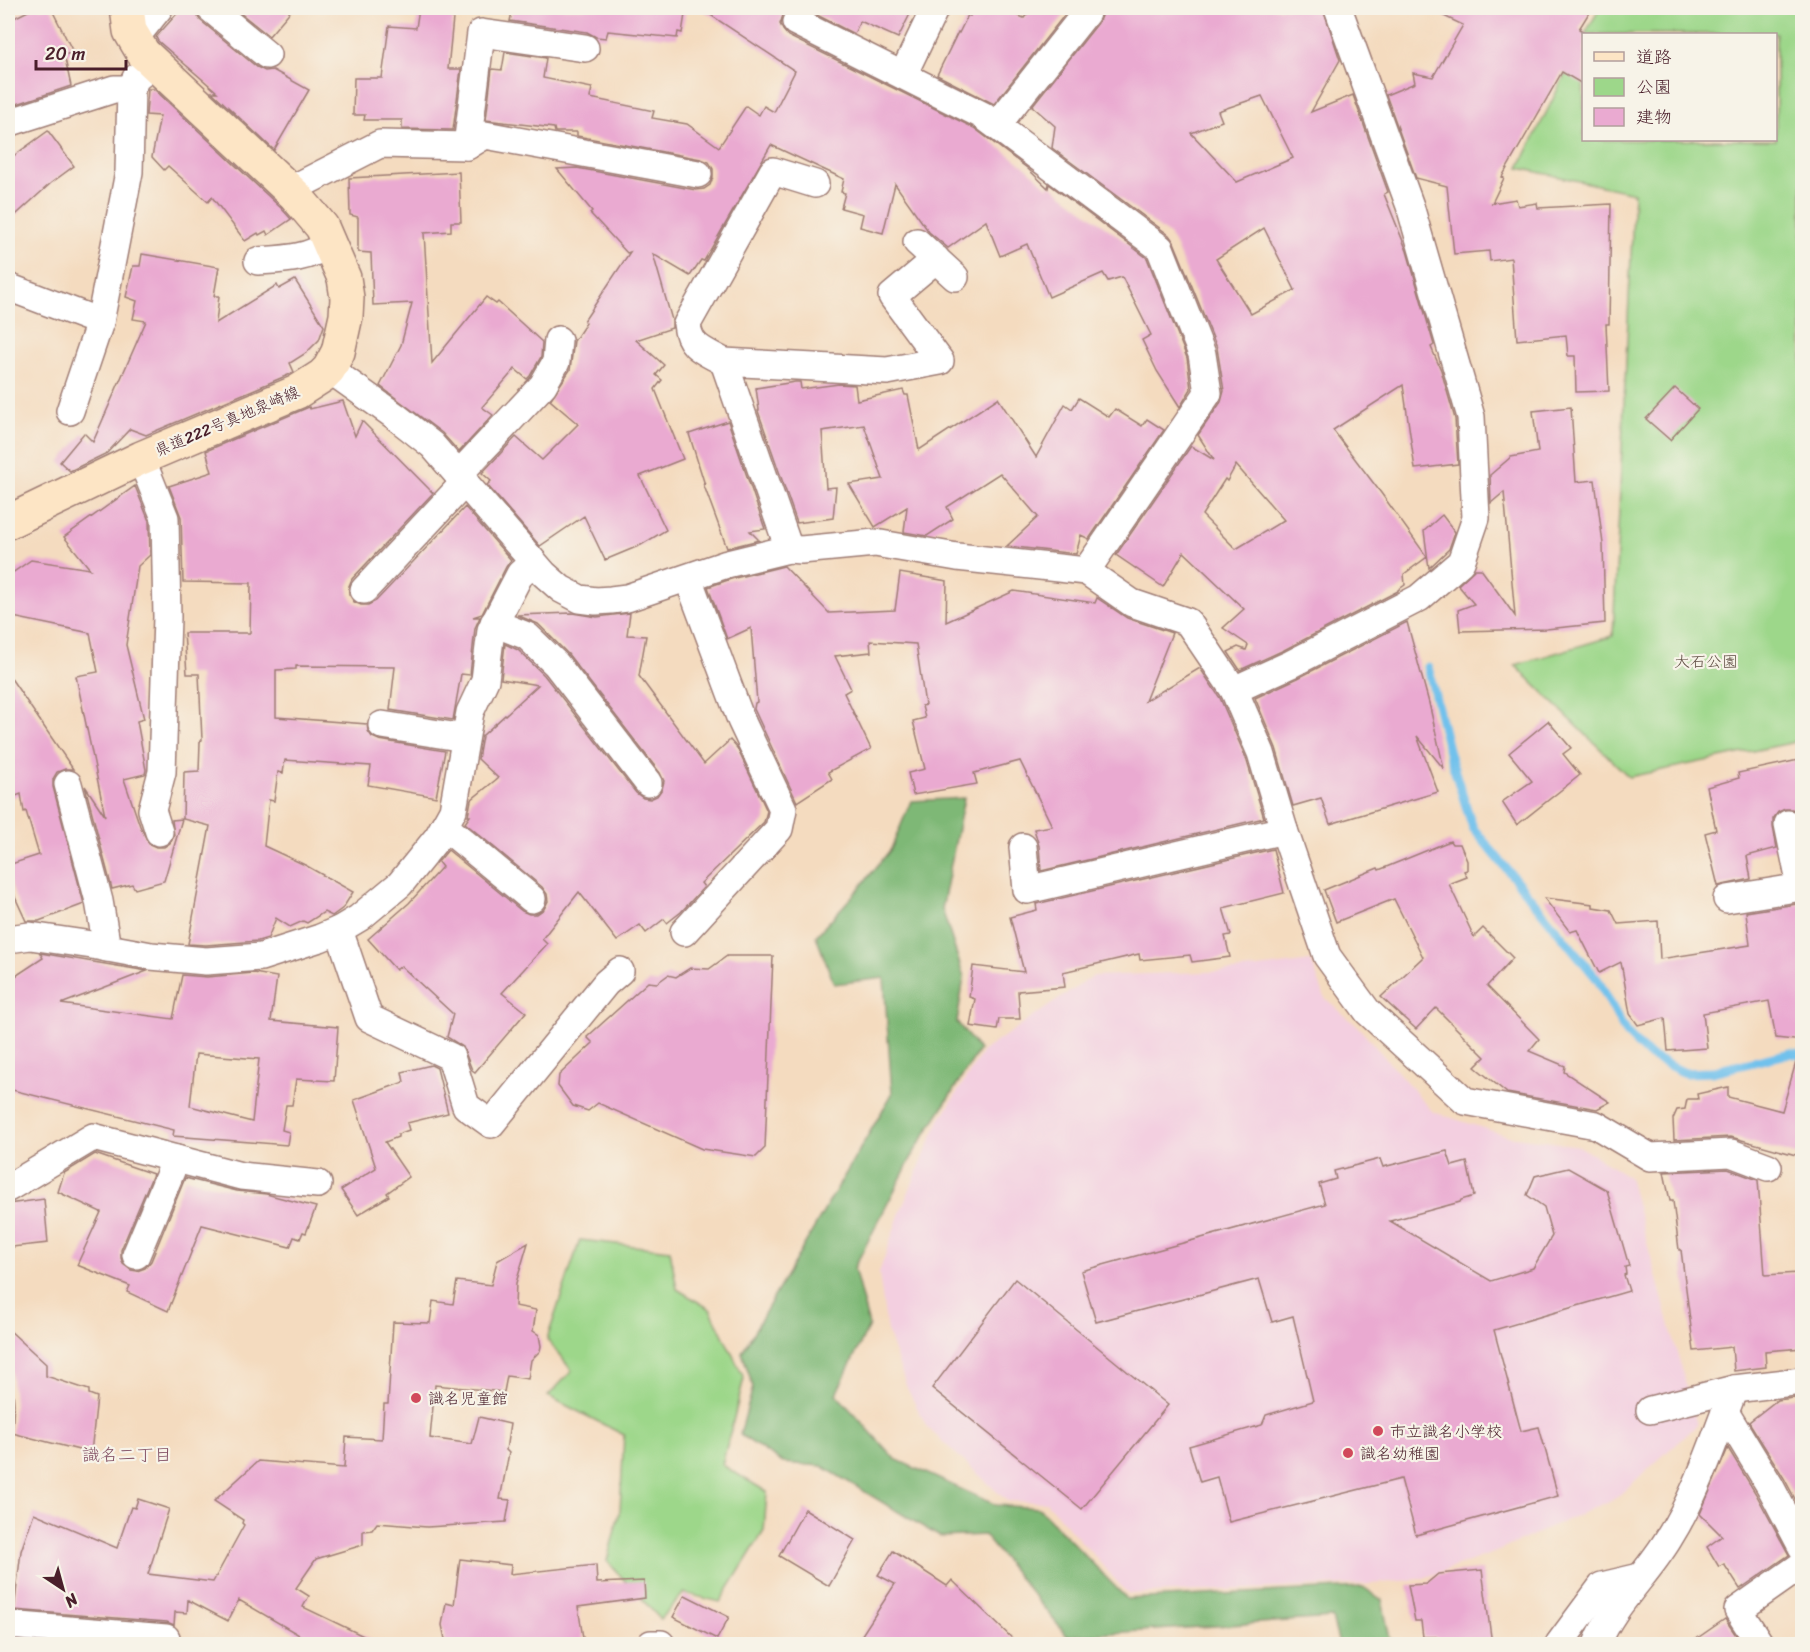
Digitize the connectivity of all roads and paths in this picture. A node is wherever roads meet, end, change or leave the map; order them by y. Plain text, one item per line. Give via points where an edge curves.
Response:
1 (127, 8) edge
2 (159, 8) edge
3 (210, 8) edge
4 (803, 8) edge
5 (935, 8) edge
6 (1338, 8) edge
7 (1086, 13) dead end
8 (585, 48) dead end
9 (144, 52) junction
10 (267, 55) dead end
11 (903, 75) junction
12 (131, 89) junction
13 (8, 123) edge
14 (997, 125) junction
15 (467, 146) junction
16 (698, 174) dead end
17 (815, 184) dead end
18 (290, 190) junction
19 (330, 244) junction
20 (936, 259) dead end
21 (258, 261) dead end
22 (8, 287) edge
23 (100, 322) junction
24 (558, 340) dead end
25 (724, 362) junction
26 (329, 369) junction
27 (70, 411) dead end
28 (141, 458) junction
29 (462, 478) junction
30 (8, 522) edge
31 (789, 549) junction
32 (533, 562) junction
33 (1086, 571) junction
34 (688, 578) junction
35 (364, 590) dead end
36 (494, 623) junction
37 (1234, 690) junction
38 (382, 725) dead end
39 (465, 738) junction
40 (648, 783) dead end
41 (68, 784) dead end
42 (1788, 824) dead end
43 (444, 826) junction
44 (1284, 830) junction
45 (159, 832) dead end
46 (1023, 847) dead end
47 (1802, 887) edge
48 (532, 899) dead end
49 (1727, 899) dead end
50 (339, 930) junction
51 (684, 932) dead end
52 (8, 939) edge
53 (107, 948) junction
54 (621, 971) dead end
55 (176, 1159) junction
56 (1768, 1167) dead end
57 (318, 1184) dead end
58 (8, 1188) edge
59 (136, 1256) dead end
60 (1803, 1381) edge
61 (1729, 1401) junction
62 (1650, 1410) dead end
63 (1803, 1547) edge
64 (1803, 1566) edge
65 (1640, 1577) junction
66 (8, 1625) edge
67 (166, 1638) dead end
68 (651, 1644) edge
69 (661, 1644) edge
70 (1559, 1644) edge
71 (1597, 1644) edge
72 (1760, 1644) edge

1 - 9 main road via 127,20
2 - 9 street
3 - 10 street
4 - 11 street via 796,21
5 - 11 street
6 - 37 street via 1410,206 1471,417 1476,518 1461,562 1419,598
7 - 14 street
8 - 15 street via 481,33
9 - 12 street
9 - 18 main road, 県道222号真地泉崎線
11 - 14 street
12 - 13 street via 114,89
12 - 23 street via 129,172
14 - 33 street via 1160,248 1202,354 1208,393
15 - 16 street via 485,135
15 - 18 street via 380,144
17 - 25 street via 773,171 687,324 695,346
18 - 19 main road, 県道222号真地泉崎線 via 308,208
19 - 21 street via 305,257
19 - 26 main road, 県道222号真地泉崎線 via 344,278 347,298 338,352
20 - 25 street via 892,296 940,361 887,370
22 - 23 street
23 - 27 street
24 - 29 street via 556,362 543,386
25 - 31 street
26 - 28 main road, 県道222号真地泉崎線 via 297,392
26 - 29 street via 432,445
28 - 30 main road, 県道222号真地泉崎線
28 - 45 street via 165,518 167,617 162,772 152,810
29 - 32 street
29 - 35 street
31 - 33 street via 875,543 957,557
31 - 34 street
32 - 34 street via 561,589 580,599 596,601 627,598
32 - 36 street via 520,574
33 - 37 street via 1132,603 1188,622
34 - 51 street via 741,720 783,809 779,829
36 - 39 street via 485,680 470,712
36 - 40 street via 527,636 556,664
37 - 44 street via 1261,753
38 - 39 street
39 - 43 street via 453,810
41 - 53 street via 99,901
42 - 47 street
43 - 48 street
43 - 50 street via 400,884
44 - 46 street via 1028,890
44 - 56 street via 1327,956 1368,1012 1465,1101 1596,1125 1650,1157 1731,1153
47 - 49 street
50 - 53 street via 250,958 206,961
50 - 54 street via 369,1018 451,1057 466,1106 491,1124 606,983
52 - 53 street via 30,936
55 - 57 street via 241,1176
55 - 58 street via 93,1137
55 - 59 street
60 - 61 street
61 - 62 street
61 - 63 street
61 - 65 street via 1705,1467 1670,1538
64 - 72 street via 1738,1610
65 - 70 street via 1602,1586
65 - 71 street via 1604,1625
66 - 67 street
68 - 69 street

